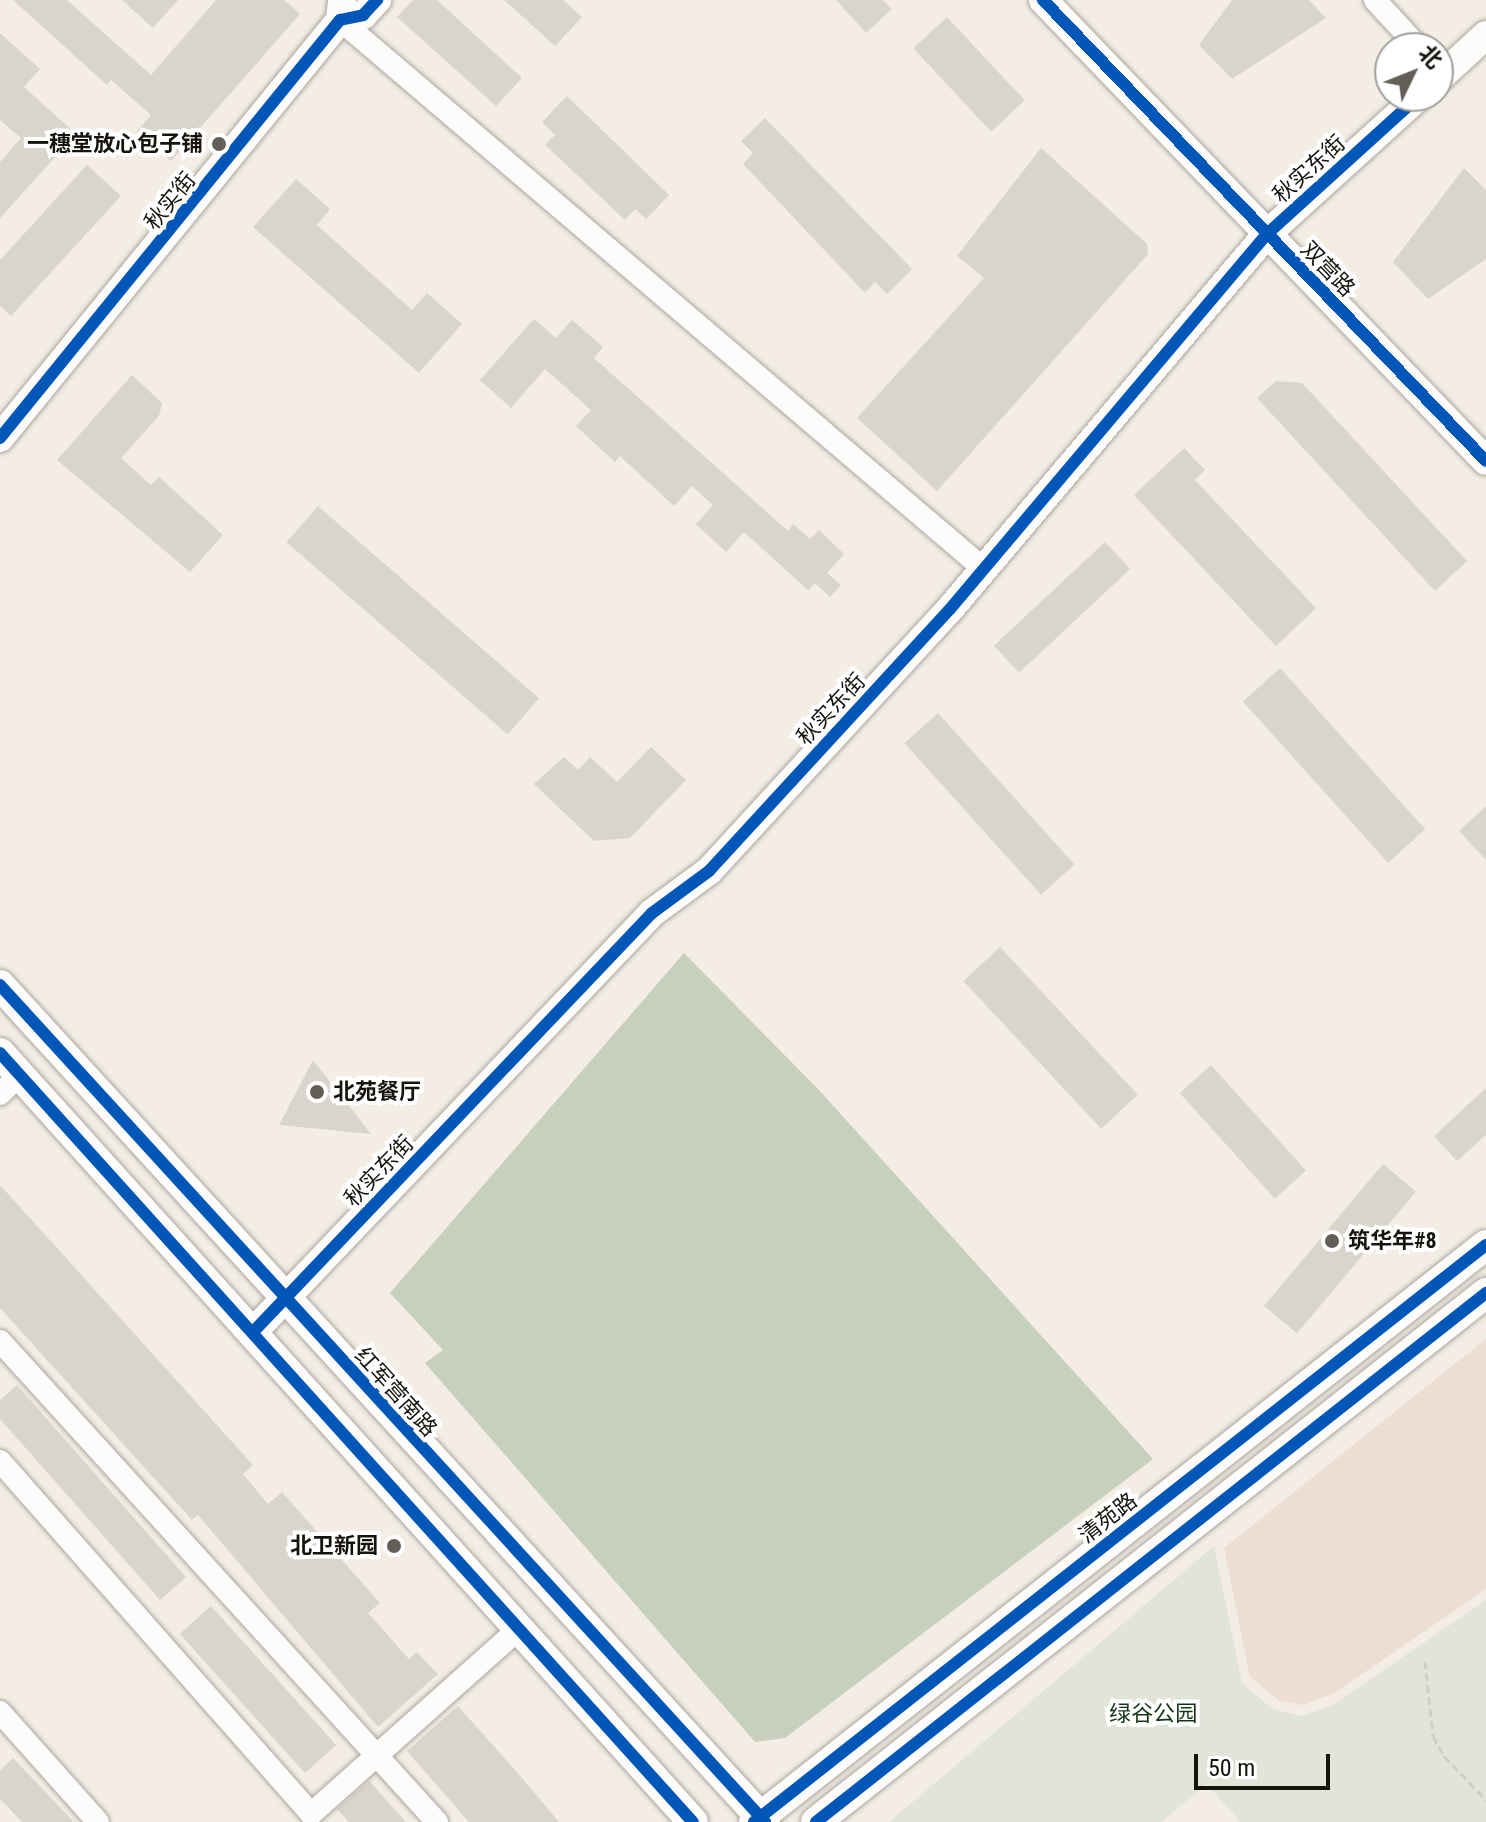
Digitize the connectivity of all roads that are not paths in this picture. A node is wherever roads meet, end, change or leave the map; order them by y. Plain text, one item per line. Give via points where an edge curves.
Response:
1 (377, 0) edge
2 (1043, 0) edge
3 (1375, 0) edge
4 (341, 10) edge
5 (1404, 32) edge
6 (1486, 35) edge
7 (1454, 62) edge
8 (1401, 112) edge
9 (1267, 234) junction
10 (0, 438) edge
11 (1486, 461) edge
12 (984, 569) junction
13 (0, 985) edge
14 (0, 1053) edge
15 (10, 1085) edge
16 (1486, 1245) edge
17 (1486, 1293) edge
18 (284, 1299) junction
19 (254, 1331) junction
20 (0, 1341) edge
21 (340, 1360) junction
22 (307, 1390) junction
23 (0, 1461) edge
24 (520, 1628) junction
25 (0, 1712) edge
26 (377, 1756) junction
27 (704, 1758) junction
28 (666, 1792) junction
29 (760, 1820) edge
30 (98, 1822) edge
31 (437, 1822) edge
32 (693, 1822) edge
33 (816, 1822) edge

1 - 4 street, 秋实街 via 363,15
2 - 9 street, 双营路
3 - 5 street
4 - 10 street, 秋实街
4 - 12 street
6 - 7 street
8 - 9 street, 秋实东街
9 - 11 street, 双营路
9 - 12 street, 秋实东街
12 - 18 street, 秋实东街 via 709,871 652,913
13 - 18 main road, 红军营南路
14 - 15 main road
15 - 19 main road
16 - 29 main road, 清苑路
17 - 33 main road
18 - 19 street, 秋实东街
18 - 21 main road, 红军营南路
19 - 22 main road
20 - 26 street
21 - 22 main road via 318,1374
21 - 27 main road, 红军营南路
22 - 24 main road
23 - 26 street via 311,1814
24 - 26 street
24 - 28 main road
25 - 30 street
26 - 31 street
27 - 28 main road via 691,1778
27 - 29 main road, 红军营南路
28 - 32 main road

